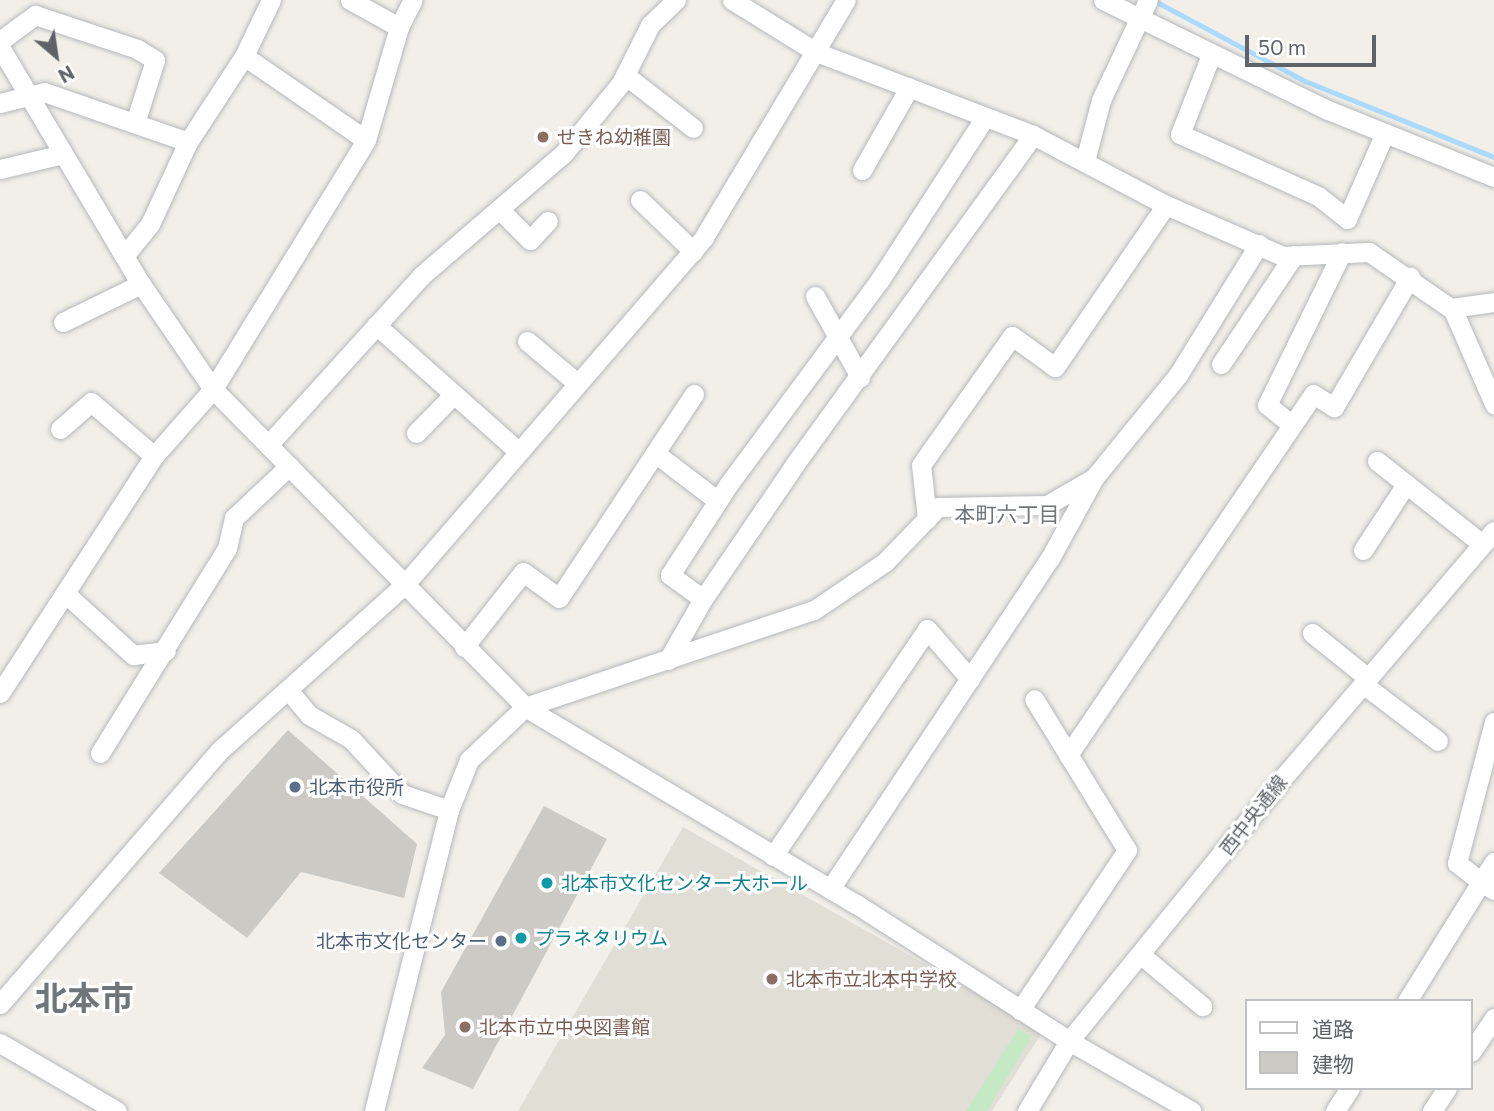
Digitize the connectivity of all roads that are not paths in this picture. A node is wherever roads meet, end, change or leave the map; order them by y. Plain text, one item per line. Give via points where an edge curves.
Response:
1 (271, 0) edge
2 (350, 0) edge
3 (412, 0) edge
4 (676, 0) edge
5 (732, 0) edge
6 (846, 0) edge
7 (1103, 0) edge
8 (1143, 8) edge
9 (398, 27) junction
10 (0, 41) edge
11 (0, 47) edge
12 (816, 52) junction
13 (1211, 55) junction
14 (244, 56) junction
15 (625, 75) junction
16 (909, 88) junction
17 (30, 98) junction
18 (0, 103) edge
19 (985, 117) junction
20 (135, 123) junction
21 (693, 128) dead end
22 (1385, 133) junction
23 (1033, 135) junction
24 (366, 140) junction
25 (188, 142) junction
26 (63, 154) junction
27 (1084, 161) junction
28 (0, 169) edge
29 (862, 170) dead end
30 (1494, 177) edge
31 (640, 200) dead end
32 (1166, 205) junction
33 (499, 209) junction
34 (548, 221) dead end
35 (1259, 244) junction
36 (693, 251) junction
37 (1342, 252) junction
38 (1294, 255) junction
39 (124, 256) junction
40 (1410, 277) junction
41 (141, 284) junction
42 (815, 296) dead end
43 (1494, 302) edge
44 (1451, 308) junction
45 (63, 322) dead end
46 (376, 325) junction
47 (837, 336) junction
48 (527, 341) dead end
49 (1221, 364) dead end
50 (860, 377) junction
51 (577, 383) junction
52 (213, 389) junction
53 (454, 394) junction
54 (694, 394) dead end
55 (1494, 404) edge
56 (1292, 425) junction
57 (60, 429) dead end
58 (416, 433) dead end
59 (268, 445) junction
60 (518, 451) junction
61 (654, 453) junction
62 (154, 456) junction
63 (1377, 461) dead end
64 (289, 466) junction
65 (1094, 478) junction
66 (1406, 484) junction
67 (718, 501) junction
68 (927, 519) junction
69 (1488, 538) edge
70 (1363, 550) dead end
71 (405, 584) junction
72 (66, 594) junction
73 (703, 599) junction
74 (1312, 633) dead end
75 (464, 647) junction
76 (166, 651) junction
77 (668, 660) junction
78 (970, 679) junction
79 (1366, 681) junction
80 (289, 691) junction
81 (0, 693) edge
82 (1034, 699) dead end
83 (525, 707) junction
84 (1494, 722) edge
85 (1438, 741) dead end
86 (100, 753) dead end
87 (1068, 755) junction
88 (449, 810) junction
89 (773, 856) junction
90 (1494, 862) edge
91 (1488, 886) edge
92 (830, 889) junction
93 (1140, 955) junction
94 (1408, 999) edge
95 (0, 1003) edge
96 (1202, 1006) dead end
97 (1020, 1010) junction
98 (1494, 1018) edge
99 (1069, 1041) junction
100 (0, 1043) edge
101 (1473, 1049) edge
102 (1349, 1090) edge
103 (1446, 1090) edge
104 (117, 1111) edge
105 (374, 1111) edge
106 (1027, 1111) edge
107 (1191, 1111) edge
108 (1335, 1111) edge
109 (1432, 1111) edge

1 - 14 street
2 - 9 street
3 - 9 street
4 - 15 street via 650,25
5 - 12 street
6 - 12 street
7 - 8 street
8 - 13 street
8 - 27 street via 1101,100
9 - 24 street
10 - 20 street via 35,15 137,49 155,60
11 - 17 street
12 - 16 street
12 - 36 street
13 - 22 street
13 - 22 street via 1180,134 1318,196 1347,219
14 - 24 street
14 - 25 street
15 - 21 street
15 - 33 street via 564,153
16 - 19 street
16 - 29 street
17 - 18 street
17 - 20 street via 44,92
17 - 26 street
19 - 23 street
19 - 47 street via 879,281
20 - 25 street
22 - 30 street
23 - 27 street
23 - 50 street
24 - 52 street
25 - 39 street via 150,224
26 - 28 street
26 - 39 street
27 - 32 street
31 - 36 street
32 - 35 street
32 - 68 street via 1055,367 1012,336 922,465
33 - 34 street via 530,240
33 - 46 street via 421,276
35 - 38 street via 1283,256
35 - 65 street via 1178,375
36 - 51 street
37 - 38 street
37 - 40 street via 1369,252
37 - 56 street via 1267,405
38 - 49 street
39 - 41 street
40 - 44 street
40 - 56 street via 1334,407 1313,394
41 - 45 street
41 - 52 street
42 - 47 street
43 - 44 street
44 - 55 street
46 - 53 street
46 - 59 street
47 - 50 street
47 - 67 street
48 - 51 street
50 - 73 street
51 - 60 street
52 - 59 street
52 - 62 street
53 - 58 street
53 - 60 street
54 - 61 street
56 - 87 street
57 - 62 street via 91,402
59 - 64 street
60 - 71 street
61 - 67 street
61 - 75 street via 559,598 523,572
62 - 72 street
63 - 66 street
64 - 71 street
64 - 76 street via 234,518 227,548
65 - 68 street via 1047,505 938,507
65 - 78 street via 1050,558
66 - 69 street
66 - 70 street
67 - 73 street via 670,575
68 - 77 street via 885,562 814,610
69 - 79 street, 西中央通線
71 - 75 street
71 - 80 street
72 - 76 street via 133,655
72 - 81 street
73 - 77 street
74 - 79 street
75 - 83 street
76 - 86 street
77 - 83 street
78 - 89 street via 927,629
78 - 92 street
79 - 85 street
79 - 93 street, 西中央通線
80 - 88 street via 309,715 351,739 402,794
80 - 95 street via 219,751
82 - 87 street
83 - 88 street via 470,760
83 - 89 street
84 - 91 street via 1457,863
87 - 97 street via 1127,850
88 - 105 street
89 - 92 street
90 - 91 street
91 - 94 street
92 - 97 street
93 - 96 street
93 - 99 street, 西中央通線
97 - 99 street
98 - 101 street
99 - 106 street, 西中央通線
99 - 107 street
100 - 104 street
102 - 108 street
103 - 109 street

